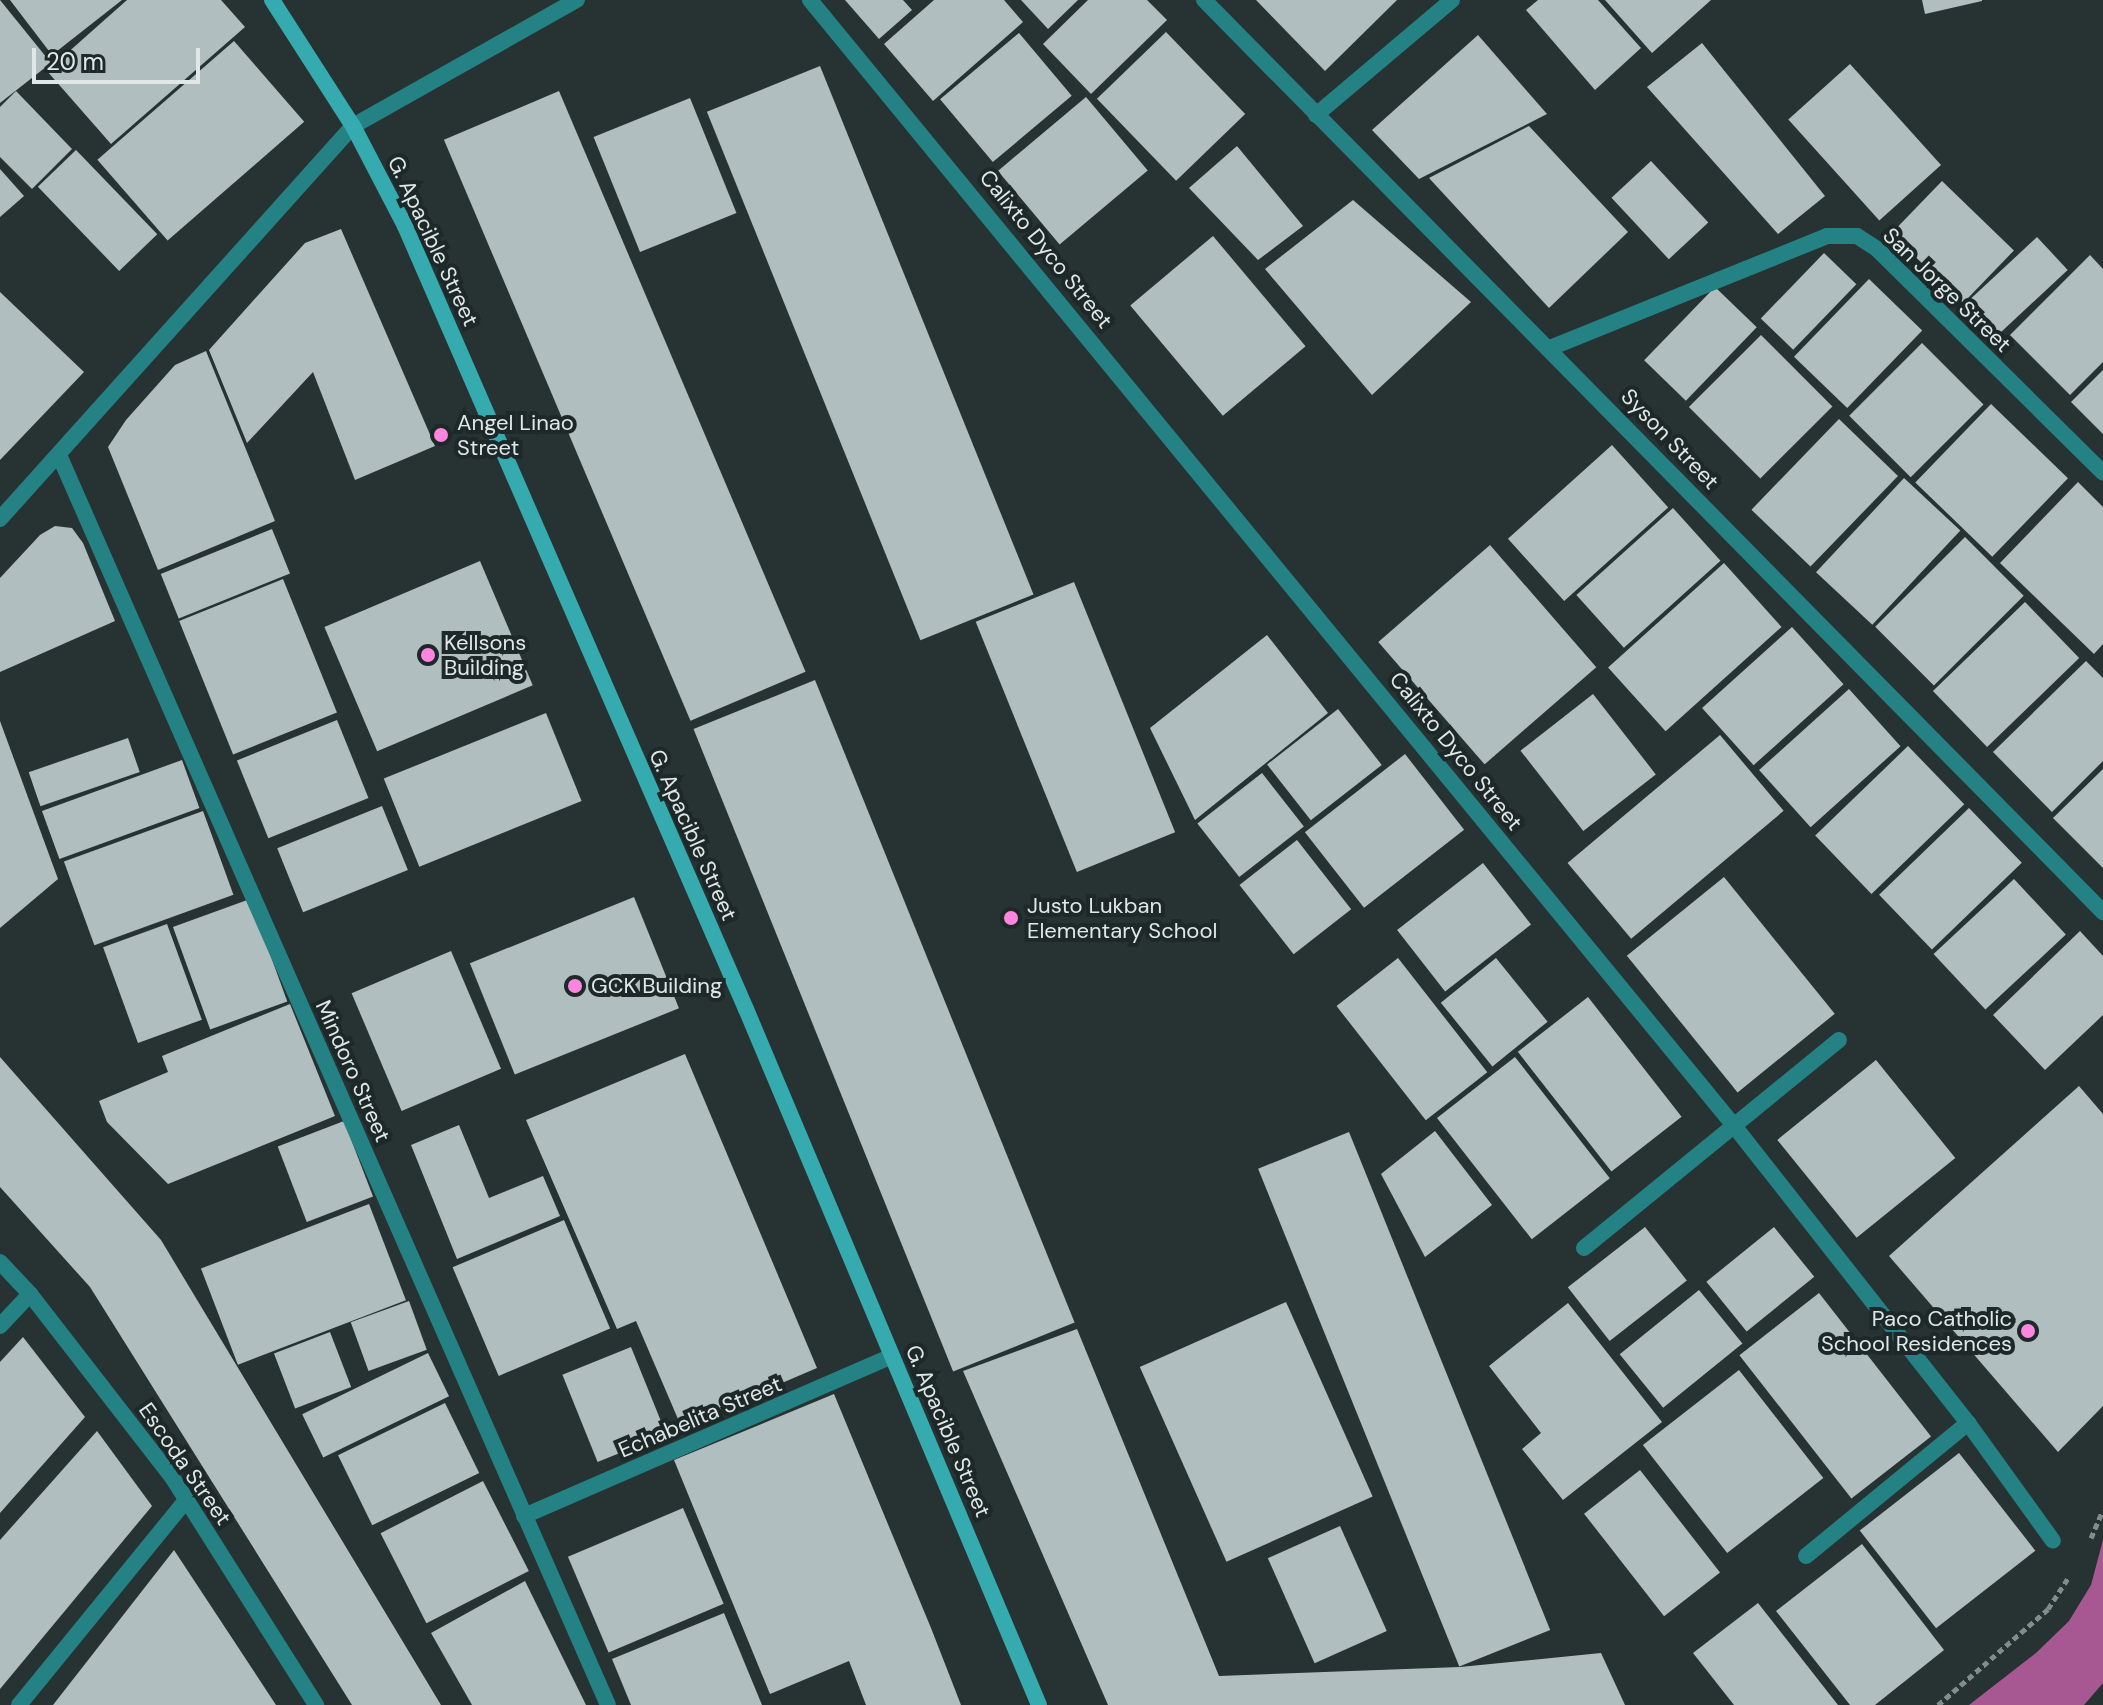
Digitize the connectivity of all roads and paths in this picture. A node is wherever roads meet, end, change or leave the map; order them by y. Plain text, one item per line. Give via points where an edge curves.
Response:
1 (272, 0) edge
2 (577, 0) edge
3 (810, 0) edge
4 (1204, 0) edge
5 (1452, 0) edge
6 (1316, 115) junction
7 (353, 126) junction
8 (1550, 348) junction
9 (59, 455) junction
10 (2103, 473) edge
11 (0, 519) edge
12 (2103, 912) edge
13 (1839, 1040) dead end
14 (1735, 1127) junction
15 (1584, 1248) dead end
16 (0, 1262) edge
17 (30, 1294) junction
18 (0, 1326) edge
19 (892, 1356) junction
20 (1968, 1423) junction
21 (186, 1500) junction
22 (2103, 1510) edge
23 (524, 1516) junction
24 (2053, 1541) dead end
25 (2089, 1542) dead end
26 (1806, 1556) dead end
27 (2073, 1569) dead end
28 (19, 1705) edge
29 (316, 1705) edge
30 (608, 1705) edge
31 (1039, 1705) edge
32 (1938, 1705) edge

1 - 7 street, G. Apacible Street
2 - 7 street
3 - 14 street, Calixto Dyco Street
4 - 6 street, Syson Street
5 - 6 street
6 - 8 street, Syson Street
7 - 9 street
7 - 19 street, G. Apacible Street via 405,226
8 - 10 street, San Jorge Street via 1827,236 1857,236 1877,249
8 - 12 street, Syson Street
9 - 11 street
9 - 23 street, Mindoro Street
13 - 14 street
14 - 15 street
14 - 20 street, Calixto Dyco Street
16 - 17 street, Escoda Street
17 - 18 street
17 - 21 street, Escoda Street
19 - 23 street, Echabelita Street
19 - 31 street, G. Apacible Street
20 - 24 street, Calixto Dyco Street
20 - 26 street
21 - 28 street
21 - 29 street, Escoda Street
22 - 25 path
23 - 30 street, Mindoro Street
27 - 32 path via 2048,1609

